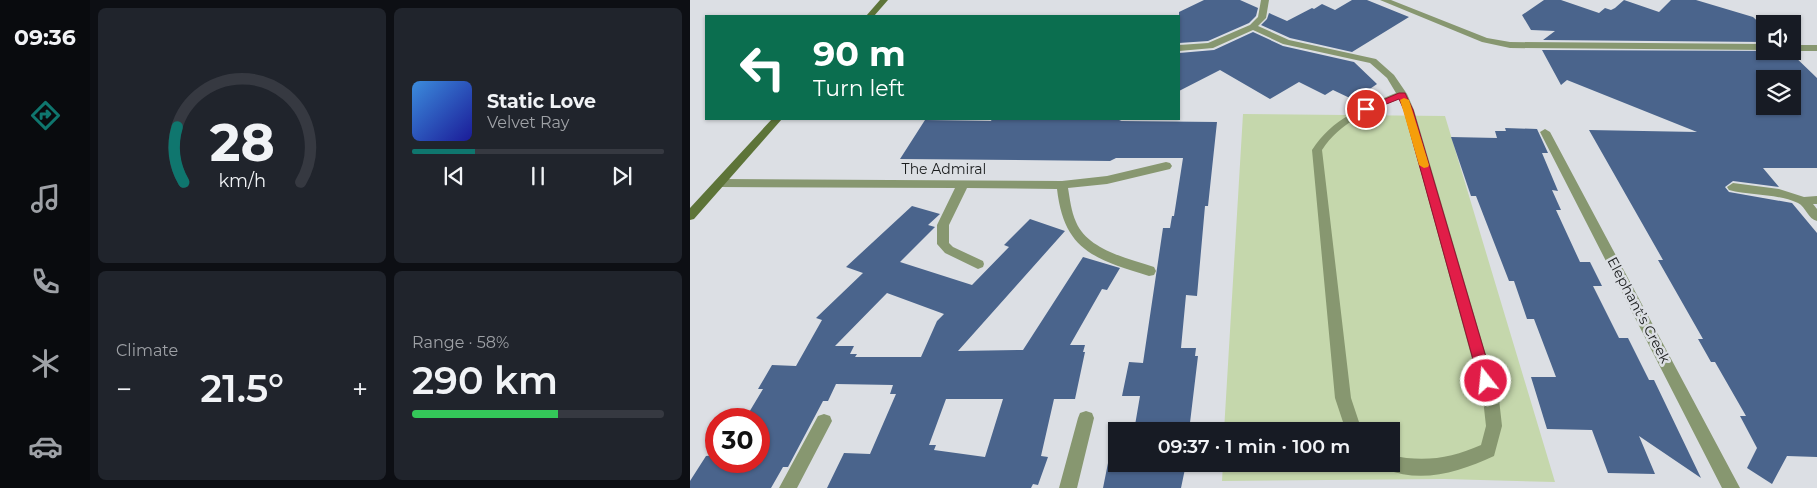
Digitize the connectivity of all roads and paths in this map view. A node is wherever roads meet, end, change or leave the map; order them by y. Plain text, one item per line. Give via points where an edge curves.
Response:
1 (884, 0) edge
2 (1265, 0) edge
3 (1384, 0) edge
4 (871, 15) edge
5 (1253, 27) junction
6 (1756, 47) edge
7 (1180, 48) edge
8 (1801, 48) edge
9 (1817, 48) edge
10 (1402, 94) junction
11 (776, 120) edge
12 (1545, 132) dead end
13 (1166, 166) dead end
14 (720, 182) junction
15 (963, 184) junction
16 (1062, 185) junction
17 (1733, 187) dead end
18 (1817, 200) edge
19 (1804, 201) junction
20 (690, 216) edge
21 (1817, 216) edge
22 (978, 264) dead end
23 (1149, 271) dead end
24 (1086, 418) dead end
25 (824, 421) dead end
26 (1351, 422) edge
27 (1400, 464) edge
28 (788, 488) edge
29 (1068, 488) edge
30 (1731, 488) edge

1 - 4 main road
2 - 5 street via 1262,18
3 - 6 street via 1485,40 1510,45
5 - 7 street via 1210,46
5 - 10 street via 1286,42 1373,61 1396,81
8 - 9 street
10 - 26 street via 1335,127 1323,138 1317,150 1343,398
10 - 27 street via 1491,399 1494,426 1488,450 1464,462 1440,468
11 - 14 main road
12 - 30 street, Elephant’s Creek
13 - 16 street, The Admiral via 1107,180
14 - 15 street, The Admiral
14 - 20 main road
15 - 16 street, The Admiral
15 - 22 street via 943,225 943,244
16 - 23 street via 1066,211 1077,235 1085,243
17 - 19 street via 1778,193
18 - 19 street
19 - 21 street
24 - 29 street
25 - 28 street

